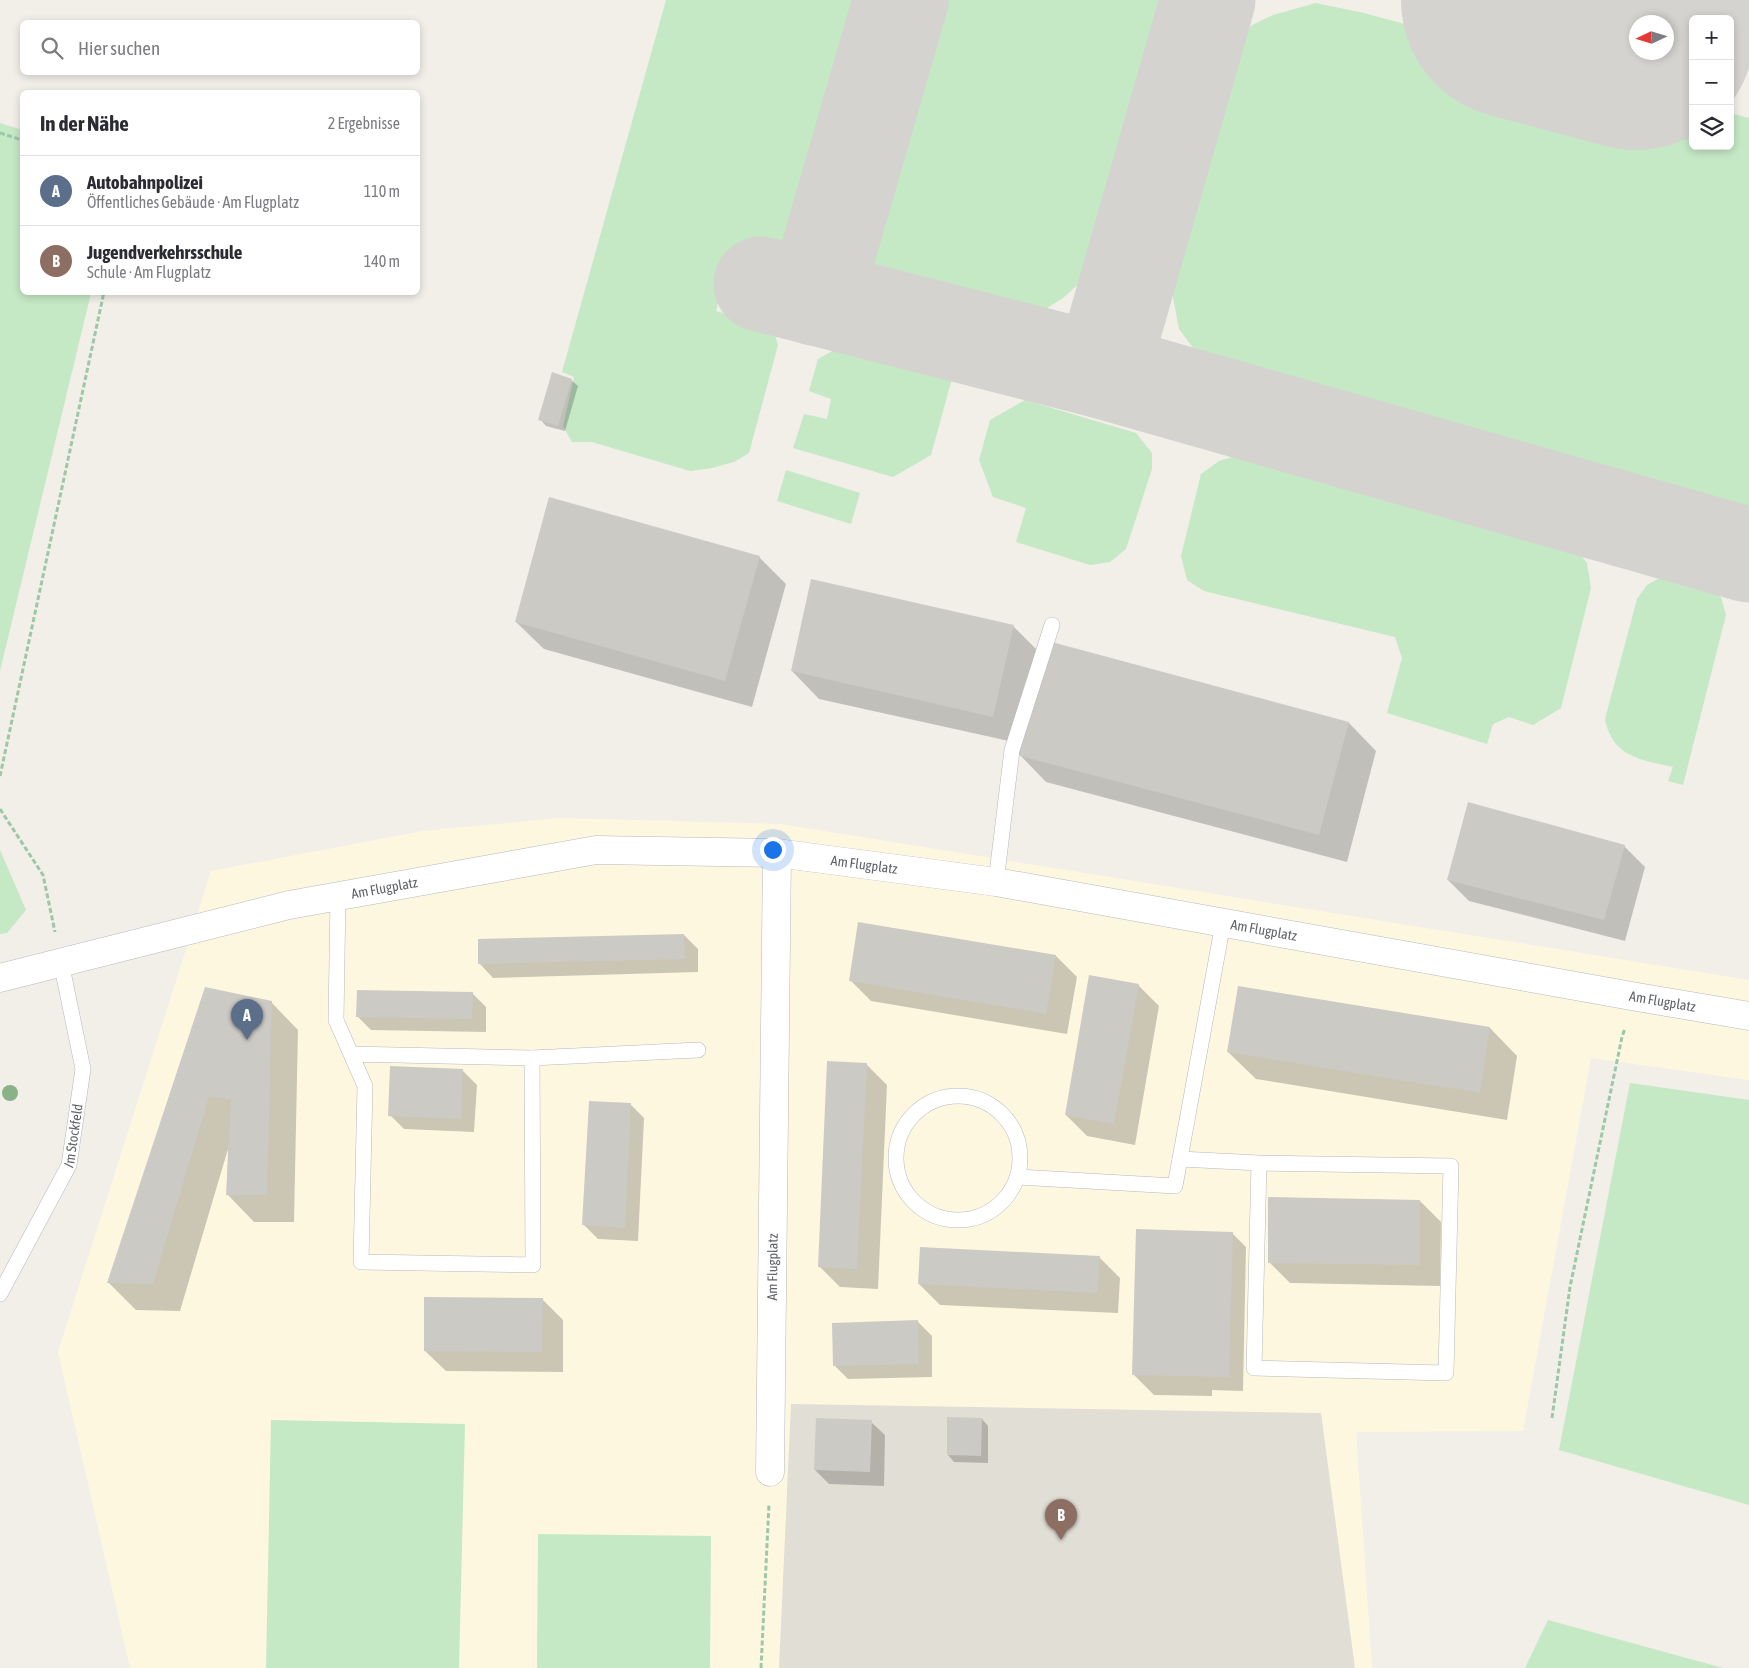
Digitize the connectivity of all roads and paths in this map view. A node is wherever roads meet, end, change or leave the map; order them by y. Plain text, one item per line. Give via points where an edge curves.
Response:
1 (0, 133) edge
2 (20, 139) edge
3 (103, 295) edge
4 (1052, 625) dead end
5 (0, 776) edge
6 (0, 809) edge
7 (777, 853) junction
8 (996, 882) junction
9 (338, 896) junction
10 (1223, 923) junction
11 (61, 962) junction
12 (0, 978) edge
13 (1637, 997) junction
14 (1749, 1016) edge
15 (698, 1050) dead end
16 (351, 1054) junction
17 (532, 1058) junction
18 (1180, 1159) junction
19 (1259, 1163) junction
20 (1018, 1177) junction
21 (0, 1294) edge
22 (1552, 1418) dead end
23 (770, 1472) joint
24 (762, 1668) edge

1 - 2 path
3 - 5 path
4 - 8 lane via 1012,750
6 - 11 path via 43,875
7 - 8 street, Am Flugplatz
7 - 9 street, Am Flugplatz via 596,850
7 - 23 street, Am Flugplatz
8 - 10 street, Am Flugplatz
9 - 11 street, Am Flugplatz via 289,905
9 - 16 lane via 336,1020
10 - 13 street, Am Flugplatz
10 - 18 lane
11 - 12 street, Am Flugplatz
11 - 21 lane, Im Stockfeld via 83,1069 69,1165
13 - 14 street, Am Flugplatz
13 - 22 path via 1622,1037 1570,1287
15 - 17 lane
16 - 17 lane
16 - 17 lane via 365,1086 361,1262 399,1263 533,1265
18 - 19 lane
18 - 20 lane via 1175,1186
19 - 19 lane via 1451,1166 1446,1373 1254,1368
20 - 20 lane via 1020,1157 1017,1138 1008,1120 993,1106 975,1098 956,1095 936,1099 918,1110 904,1126 896,1146 896,1167 902,1187 915,1204 932,1215 952,1221 974,1219 993,1210 1008,1196
23 - 24 path

